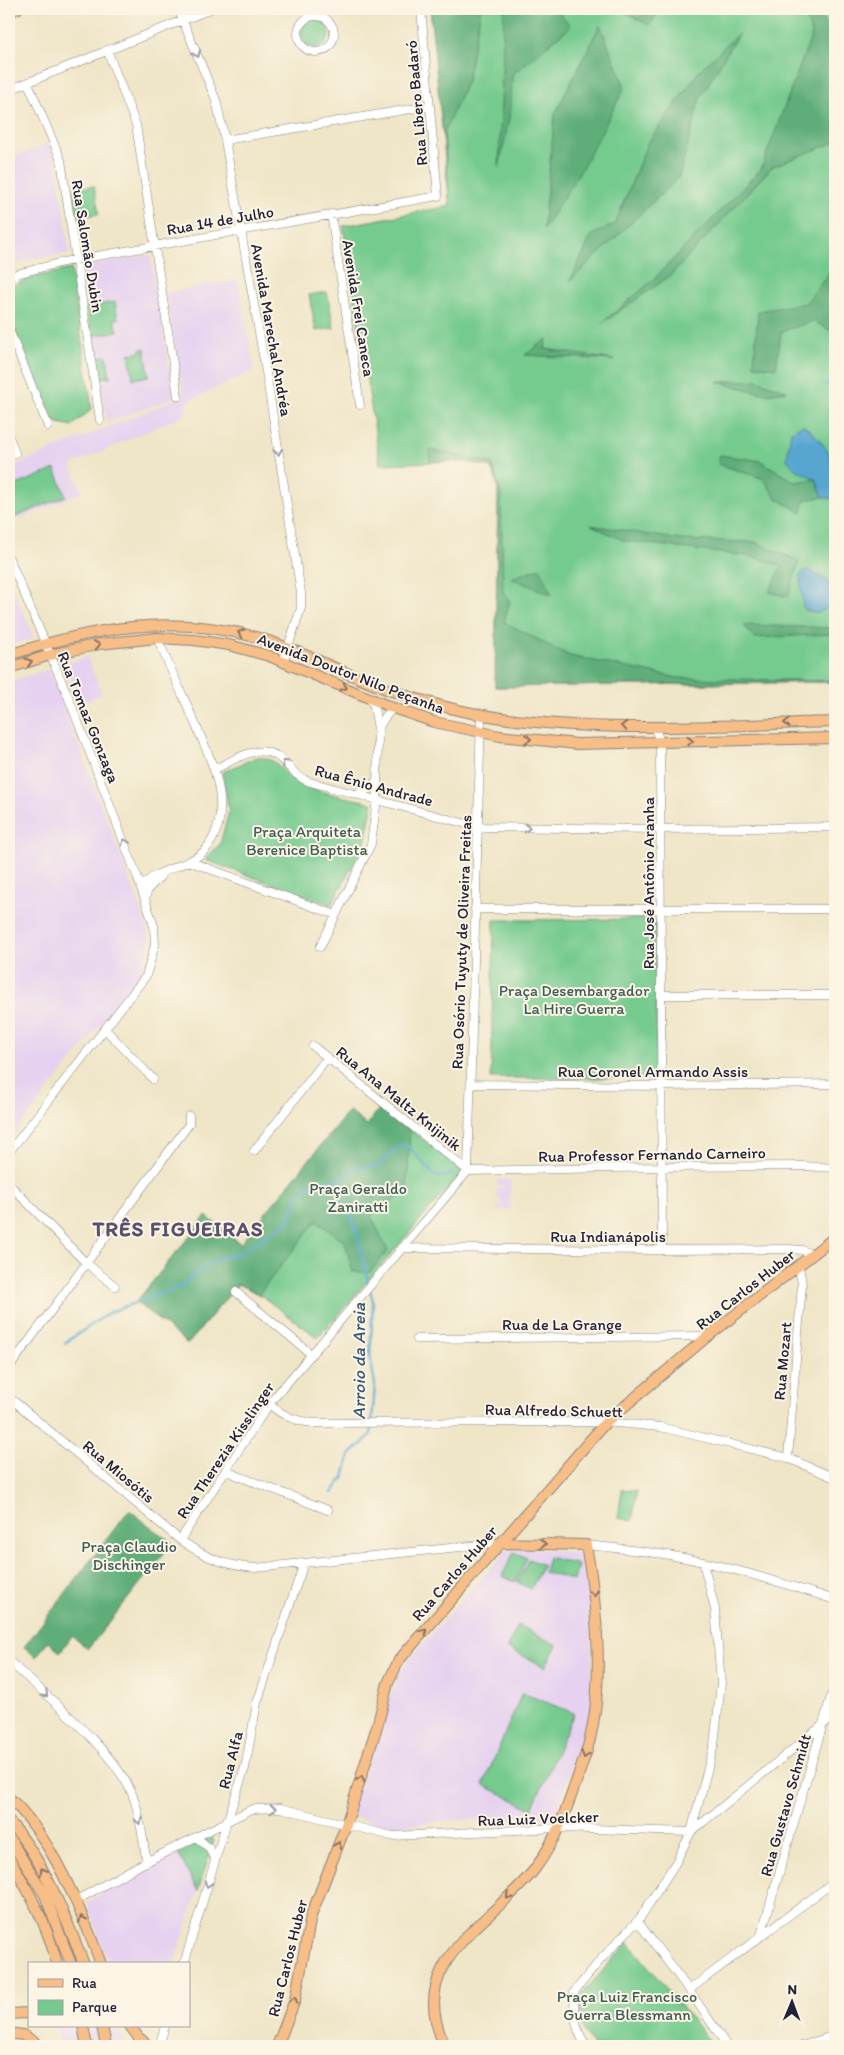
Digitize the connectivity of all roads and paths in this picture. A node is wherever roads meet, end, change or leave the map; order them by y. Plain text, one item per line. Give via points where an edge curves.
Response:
1 (17, 9) edge
2 (178, 9) edge
3 (211, 9) edge
4 (304, 9) edge
5 (421, 9) edge
6 (9, 12) edge
7 (308, 18) junction
8 (183, 20) junction
9 (107, 50) junction
10 (28, 83) junction
11 (9, 90) edge
12 (429, 106) junction
13 (225, 140) junction
14 (438, 196) joint
15 (331, 214) junction
16 (241, 230) junction
17 (154, 246) junction
18 (77, 259) junction
19 (9, 276) edge
20 (9, 330) edge
21 (178, 396) dead end
22 (360, 405) dead end
23 (100, 420) dead end
24 (48, 426) dead end
25 (9, 437) edge
26 (15, 453) dead end
27 (9, 558) edge
28 (157, 638) junction
29 (44, 644) junction
30 (288, 648) junction
31 (50, 655) junction
32 (9, 656) edge
33 (283, 662) junction
34 (9, 668) edge
35 (368, 698) junction
36 (393, 708) junction
37 (480, 715) junction
38 (835, 722) edge
39 (654, 726) junction
40 (378, 729) junction
41 (480, 732) junction
42 (835, 738) edge
43 (660, 742) junction
44 (215, 769) junction
45 (377, 780) junction
46 (355, 794) junction
47 (377, 800) junction
48 (835, 827) edge
49 (478, 828) junction
50 (661, 829) junction
51 (188, 861) junction
52 (167, 870) junction
53 (137, 876) junction
54 (141, 888) junction
55 (145, 899) junction
56 (476, 909) junction
57 (835, 909) edge
58 (662, 910) junction
59 (336, 915) junction
60 (320, 947) dead end
61 (662, 995) junction
62 (835, 995) edge
63 (106, 1030) junction
64 (313, 1046) dead end
65 (327, 1058) junction
66 (153, 1079) dead end
67 (471, 1084) junction
68 (835, 1084) edge
69 (662, 1086) junction
70 (189, 1116) dead end
71 (254, 1151) dead end
72 (9, 1152) edge
73 (662, 1167) junction
74 (835, 1168) edge
75 (468, 1171) junction
76 (9, 1184) edge
77 (835, 1237) edge
78 (402, 1248) junction
79 (662, 1250) junction
80 (813, 1255) junction
81 (86, 1263) junction
82 (799, 1267) junction
83 (115, 1286) dead end
84 (236, 1292) dead end
85 (708, 1336) junction
86 (417, 1339) dead end
87 (311, 1354) junction
88 (9, 1368) edge
89 (9, 1397) edge
90 (269, 1404) junction
91 (606, 1422) junction
92 (788, 1458) junction
93 (226, 1470) junction
94 (835, 1478) edge
95 (328, 1510) dead end
96 (180, 1540) junction
97 (499, 1543) junction
98 (586, 1545) junction
99 (319, 1562) junction
100 (703, 1562) junction
101 (304, 1563) junction
102 (298, 1578) junction
103 (835, 1600) edge
104 (9, 1661) edge
105 (835, 1683) edge
106 (835, 1715) edge
107 (823, 1724) junction
108 (9, 1798) edge
109 (9, 1821) edge
110 (227, 1821) junction
111 (346, 1825) junction
112 (557, 1828) junction
113 (208, 1830) junction
114 (691, 1832) junction
115 (196, 1837) junction
116 (9, 1838) edge
117 (221, 1841) junction
118 (9, 1858) edge
119 (215, 1860) junction
120 (147, 1862) junction
121 (835, 1881) edge
122 (75, 1901) junction
123 (638, 1922) junction
124 (761, 1935) junction
125 (57, 1962) edge
126 (70, 1962) edge
127 (83, 1962) edge
128 (100, 1962) edge
129 (185, 1962) edge
130 (689, 1990) junction
131 (28, 2013) edge
132 (9, 2014) edge
133 (83, 2028) edge
134 (102, 2028) edge
135 (132, 2028) edge
136 (164, 2028) edge
137 (9, 2033) edge
138 (835, 2035) edge
139 (86, 2043) edge
140 (40, 2046) edge
141 (106, 2046) edge
142 (149, 2046) edge
143 (159, 2046) edge
144 (277, 2046) edge
145 (445, 2046) edge
146 (587, 2046) edge
147 (727, 2046) edge
148 (802, 2046) edge

1 - 6 main road
2 - 8 street, Avenida Marechal Andréa
3 - 8 street
4 - 7 street
5 - 12 street, Rua Líbero Badaró
7 - 7 street via 325,18 332,27 334,38 323,51 312,52 299,42 299,25
8 - 9 street
8 -> 13 street, Avenida Marechal Andréa via 216,100
9 - 10 street
9 - 17 street via 136,125
10 - 11 street
10 - 18 street, Rua Salomão Dubin via 61,160
12 - 13 street
12 - 14 street, Rua Líbero Badaró
13 - 16 street, Avenida Marechal Andréa
14 - 15 street, Rua 14 de Julho
15 - 16 street, Rua 14 de Julho
15 - 22 street, Avenida Frei Caneca
16 - 17 street, Rua 14 de Julho
16 -> 30 street, Avenida Marechal Andréa via 302,608
17 - 18 street, Rua 14 de Julho
17 - 21 street
18 - 19 street, Rua 14 de Julho
18 - 23 street, Rua Salomão Dubin
20 - 24 street
25 - 26 street
27 - 29 street, Rua Tomaz Gonzaga
31 -> 28 main road, Avenida Doutor Nilo Peçanha via 100,644
28 - 33 main road, Avenida Doutor Nilo Peçanha via 229,645
28 - 44 street
30 -> 29 main road, Avenida Doutor Nilo Peçanha via 230,630 162,625 95,631
29 - 31 street, Rua Tomaz Gonzaga
29 - 32 main road, Avenida Doutor Nilo Peçanha
30 - 33 street, Avenida Marechal Andréa
30 - 37 main road, Avenida Doutor Nilo Peçanha via 388,690
34 -> 31 main road, Avenida Doutor Nilo Peçanha
53 -> 31 street, Rua Tomaz Gonzaga
33 -> 35 main road, Avenida Doutor Nilo Peçanha
35 - 36 main road, Avenida Doutor Nilo Peçanha
35 - 40 street via 374,706
36 - 40 street
36 - 41 main road, Avenida Doutor Nilo Peçanha via 434,722
39 -> 37 main road, Avenida Doutor Nilo Peçanha via 567,725
37 - 41 street, Rua Osório Tuyuty de Oliveira Freitas
38 -> 39 main road, Avenida Doutor Nilo Peçanha
39 - 43 street, Rua José Antônio Aranha
40 - 45 street
41 -> 43 main road, Avenida Doutor Nilo Peçanha via 577,744
41 - 49 street, Rua Osório Tuyuty de Oliveira Freitas
43 -> 42 main road, Avenida Doutor Nilo Peçanha
43 - 50 street, Rua José Antônio Aranha
46 -> 44 street, Rua Ênio Andrade via 302,780 278,756 266,752 252,752
44 - 51 street via 220,803 214,833 205,850
45 - 46 street via 369,789
45 - 47 street
46 - 47 street, Rua Ênio Andrade
47 - 49 street, Rua Ênio Andrade
47 - 59 street via 371,844
48 - 50 street, Rua Ênio Andrade
49 -> 50 street, Rua Ênio Andrade
49 - 56 street, Rua Osório Tuyuty de Oliveira Freitas
50 - 58 street, Rua José Antônio Aranha
51 - 52 street
51 - 59 street
52 - 53 street
52 - 54 street
52 - 55 street via 148,889
53 - 54 street, Rua Tomaz Gonzaga
54 - 55 street, Rua Tomaz Gonzaga
55 - 63 street, Rua Tomaz Gonzaga via 154,926 153,957 146,976
56 - 58 street
56 - 67 street, Rua Osório Tuyuty de Oliveira Freitas
57 - 58 street
58 - 61 street, Rua José Antônio Aranha
59 - 60 street
61 - 62 street
61 - 69 street, Rua José Antônio Aranha
63 - 66 street
63 - 72 street, Rua Tomaz Gonzaga
64 - 65 street, Rua Ana Maltz Knijinik
65 - 71 street
65 - 75 street, Rua Ana Maltz Knijinik
67 - 69 street, Rua Coronel Armando Assis
67 - 75 street, Rua Osório Tuyuty de Oliveira Freitas
68 - 69 street, Rua Coronel Armando Assis
69 - 73 street, Rua José Antônio Aranha
70 - 81 street via 188,1124
73 - 74 street, Rua Professor Fernando Carneiro
73 - 75 street, Rua Professor Fernando Carneiro
73 - 79 street, Rua José Antônio Aranha
75 - 78 street, Rua Therezia Kisslinger
76 - 81 street
77 - 80 main road, Rua Carlos Huber
78 - 79 street, Rua Indianápolis
78 - 87 street, Rua Therezia Kisslinger
79 - 80 street, Rua Indianápolis via 789,1249
80 - 82 main road, Rua Carlos Huber
81 - 83 street
81 - 88 street
82 - 85 main road, Rua Carlos Huber
82 - 92 street, Rua Mozart via 802,1284
84 - 87 street
85 - 86 street, Rua de La Grange
85 - 91 main road, Rua Carlos Huber
87 - 90 street, Rua Therezia Kisslinger
89 - 96 street, Rua Miosótis
90 - 91 street, Rua Alfredo Schuett via 282,1415 313,1423
90 - 93 street, Rua Therezia Kisslinger
91 - 92 street, Rua Alfredo Schuett via 660,1427
91 - 97 main road, Rua Carlos Huber
92 - 94 street, Rua Alfredo Schuett
93 - 95 street
93 - 96 street, Rua Therezia Kisslinger
96 - 101 street, Rua Miosótis via 229,1566 255,1568
97 -> 98 main road
97 - 99 street, Rua Miosótis
111 -> 97 main road, Rua Carlos Huber via 391,1675 399,1660
98 - 100 street
98 -> 112 main road via 596,1622 597,1677 593,1731
99 - 101 street, Rua Miosótis
99 - 102 street
100 - 103 street
100 - 114 street via 715,1609 721,1683 714,1745
101 - 102 street, Rua Alfa
102 - 110 street, Rua Alfa via 257,1703 245,1768
104 -> 120 street via 108,1756 124,1777 135,1800
105 - 107 street, Rua Gustavo Schmidt
106 - 107 street
107 - 114 street
107 - 124 street, Rua Gustavo Schmidt
108 - 122 main road via 38,1831
127 -> 109 main road via 54,1891 21,1835
110 -> 111 street, Rua Luiz Voelcker via 252,1809 280,1808
110 - 113 street, Rua Luiz Voelcker
110 - 117 street, Rua Alfa
111 - 112 street, Rua Luiz Voelcker via 392,1836
144 -> 111 main road, Rua Carlos Huber via 295,2000 311,1916
112 - 114 street, Rua Luiz Voelcker
112 -> 145 main road via 548,1849 533,1870 446,1960 433,2003 439,2035
113 - 115 street, Rua Luiz Voelcker
113 - 117 street via 218,1832
114 - 123 street
115 - 119 street via 209,1848
115 - 120 street, Rua Luiz Voelcker
116 - 126 main road via 45,1895
117 - 119 street, Rua Alfa
118 - 125 main road via 41,1917
119 -> 129 street, Rua Alfa
120 - 122 street, Rua Luiz Voelcker
121 - 124 street
128 -> 122 main road
123 - 130 street
123 - 146 street via 574,1992 574,2020
124 - 130 street
130 - 147 street
131 - 132 main road
133 - 139 main road
134 - 141 main road
135 - 142 main road
136 - 143 street
137 - 140 main road via 23,2035
138 - 148 street

